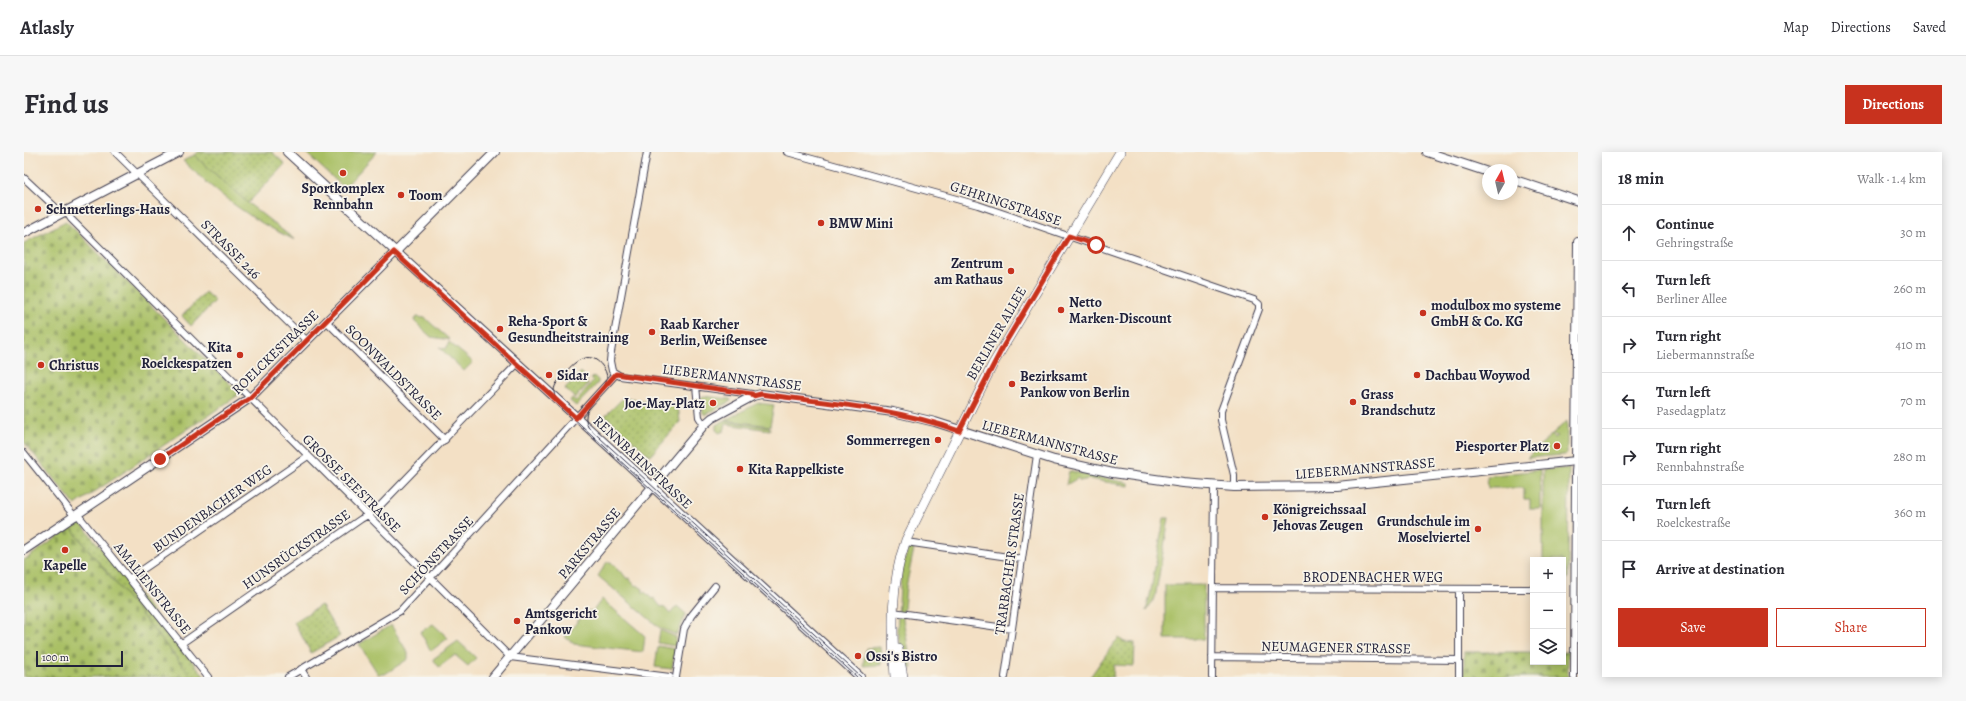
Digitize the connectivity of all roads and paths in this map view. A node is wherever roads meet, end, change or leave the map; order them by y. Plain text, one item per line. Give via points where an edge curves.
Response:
1 (115, 152) edge
2 (179, 152) edge
3 (286, 152) edge
4 (495, 152) edge
5 (647, 152) edge
6 (787, 152) edge
7 (1120, 152) edge
8 (1427, 152) edge
9 (1482, 170) edge
10 (138, 173) junction
11 (24, 178) edge
12 (1518, 181) edge
13 (1578, 201) edge
14 (63, 213) junction
15 (24, 233) edge
16 (1069, 236) junction
17 (1578, 242) edge
18 (394, 252) junction
19 (326, 321) junction
20 (307, 341) junction
21 (517, 364) junction
22 (616, 374) junction
23 (696, 386) junction
24 (753, 396) junction
25 (250, 398) junction
26 (576, 418) junction
27 (704, 425) junction
28 (959, 431) junction
29 (445, 440) junction
30 (24, 453) edge
31 (1037, 455) junction
32 (308, 456) junction
33 (1577, 461) edge
34 (1214, 486) junction
35 (1234, 487) junction
36 (652, 488) junction
37 (76, 516) junction
38 (367, 516) junction
39 (906, 542) junction
40 (24, 550) edge
41 (1022, 559) junction
42 (430, 578) junction
43 (129, 579) junction
44 (715, 586) dead end
45 (1213, 588) junction
46 (1530, 589) edge
47 (1459, 590) junction
48 (893, 612) junction
49 (893, 629) junction
50 (1012, 629) junction
51 (182, 643) junction
52 (510, 657) junction
53 (1212, 657) junction
54 (1459, 660) junction
55 (301, 669) junction
56 (208, 677) edge
57 (288, 677) edge
58 (306, 677) edge
59 (493, 677) edge
60 (670, 677) edge
61 (676, 677) edge
62 (860, 677) edge
63 (895, 677) edge
64 (903, 677) edge
65 (1005, 677) edge
66 (1212, 677) edge
67 (1459, 677) edge
68 (1574, 677) edge

1 - 10 street, STRASSE 246
2 - 10 street
3 - 18 street, RENNBAHNSTRASSE
4 - 18 street, ROELCKESTRASSE
5 - 22 street via 610,360 612,371
6 - 16 street, GEHRINGSTRASSE via 928,191
7 - 16 main road, BERLINER ALLEE
8 - 9 street
10 - 14 street
10 - 20 street, STRASSE 246
11 - 14 street, GROSSE SEESTRASSE
12 - 13 street
14 - 15 street
14 - 25 street, GROSSE SEESTRASSE
16 - 28 main road, BERLINER ALLEE via 1004,345
16 - 35 street, GEHRINGSTRASSE via 1254,300 1258,304 1259,309 1221,411 1234,475
17 - 33 street
18 - 19 street, ROELCKESTRASSE
18 - 21 street, RENNBAHNSTRASSE
19 - 20 street, ROELCKESTRASSE
19 - 29 street, SOONWALDSTRASSE
20 - 25 street, ROELCKESTRASSE
21 - 26 street, RENNBAHNSTRASSE
21 - 29 street, HUNSRÜCKSTRASSE
22 - 23 street, LIEBERMANNSTRASSE
22 - 26 street, SCHÖNSTRASSE
23 - 24 street, LIEBERMANNSTRASSE
23 - 27 street via 699,417
24 - 27 street, PARKSTRASSE
24 - 28 street, LIEBERMANNSTRASSE via 766,395 893,412 935,422
25 - 32 street, GROSSE SEESTRASSE
25 - 37 street, ROELCKESTRASSE
26 - 36 street, RENNBAHNSTRASSE
26 - 42 street, SCHÖNSTRASSE
27 - 36 street, PARKSTRASSE
28 - 31 street, LIEBERMANNSTRASSE
28 - 39 main road, BERLINER ALLEE
29 - 38 street, HUNSRÜCKSTRASSE via 375,511
30 - 37 street, AMALIENSTRASSE
31 - 34 street, LIEBERMANNSTRASSE via 1119,474
31 - 41 street, TRARBACHER STRASSE
32 - 38 street, GROSSE SEESTRASSE
32 - 43 street, BUNDENBACHER WEG
33 - 35 street, LIEBERMANNSTRASSE via 1344,485 1298,488
33 - 68 street
34 - 35 street, LIEBERMANNSTRASSE
34 - 45 street
36 - 52 street, PARKSTRASSE
36 - 62 street, RENNBAHNSTRASSE
37 - 40 street, ROELCKESTRASSE
37 - 43 street, AMALIENSTRASSE
38 - 42 street, GROSSE SEESTRASSE
38 - 51 street, HUNSRÜCKSTRASSE
39 - 41 street
39 - 48 main road, BERLINER ALLEE via 897,574
41 - 50 street, TRARBACHER STRASSE
42 - 52 street, GROSSE SEESTRASSE
42 - 55 street, SCHÖNSTRASSE via 400,611
43 - 51 street, AMALIENSTRASSE
44 - 61 street via 684,629
45 - 47 street, BRODENBACHER WEG
45 - 53 street
46 - 47 street, BRODENBACHER WEG
47 - 54 street
48 - 49 main road, BERLINER ALLEE
48 - 50 street
49 - 63 main road, BERLINER ALLEE
49 - 64 main road, BERLINER ALLEE
50 - 65 street, TRARBACHER STRASSE
51 - 56 street, AMALIENSTRASSE
52 - 59 street, PARKSTRASSE
52 - 60 street
53 - 54 street, NEUMAGENER STRASSE
53 - 66 street
54 - 67 street
55 - 57 street, SCHÖNSTRASSE
55 - 58 street

